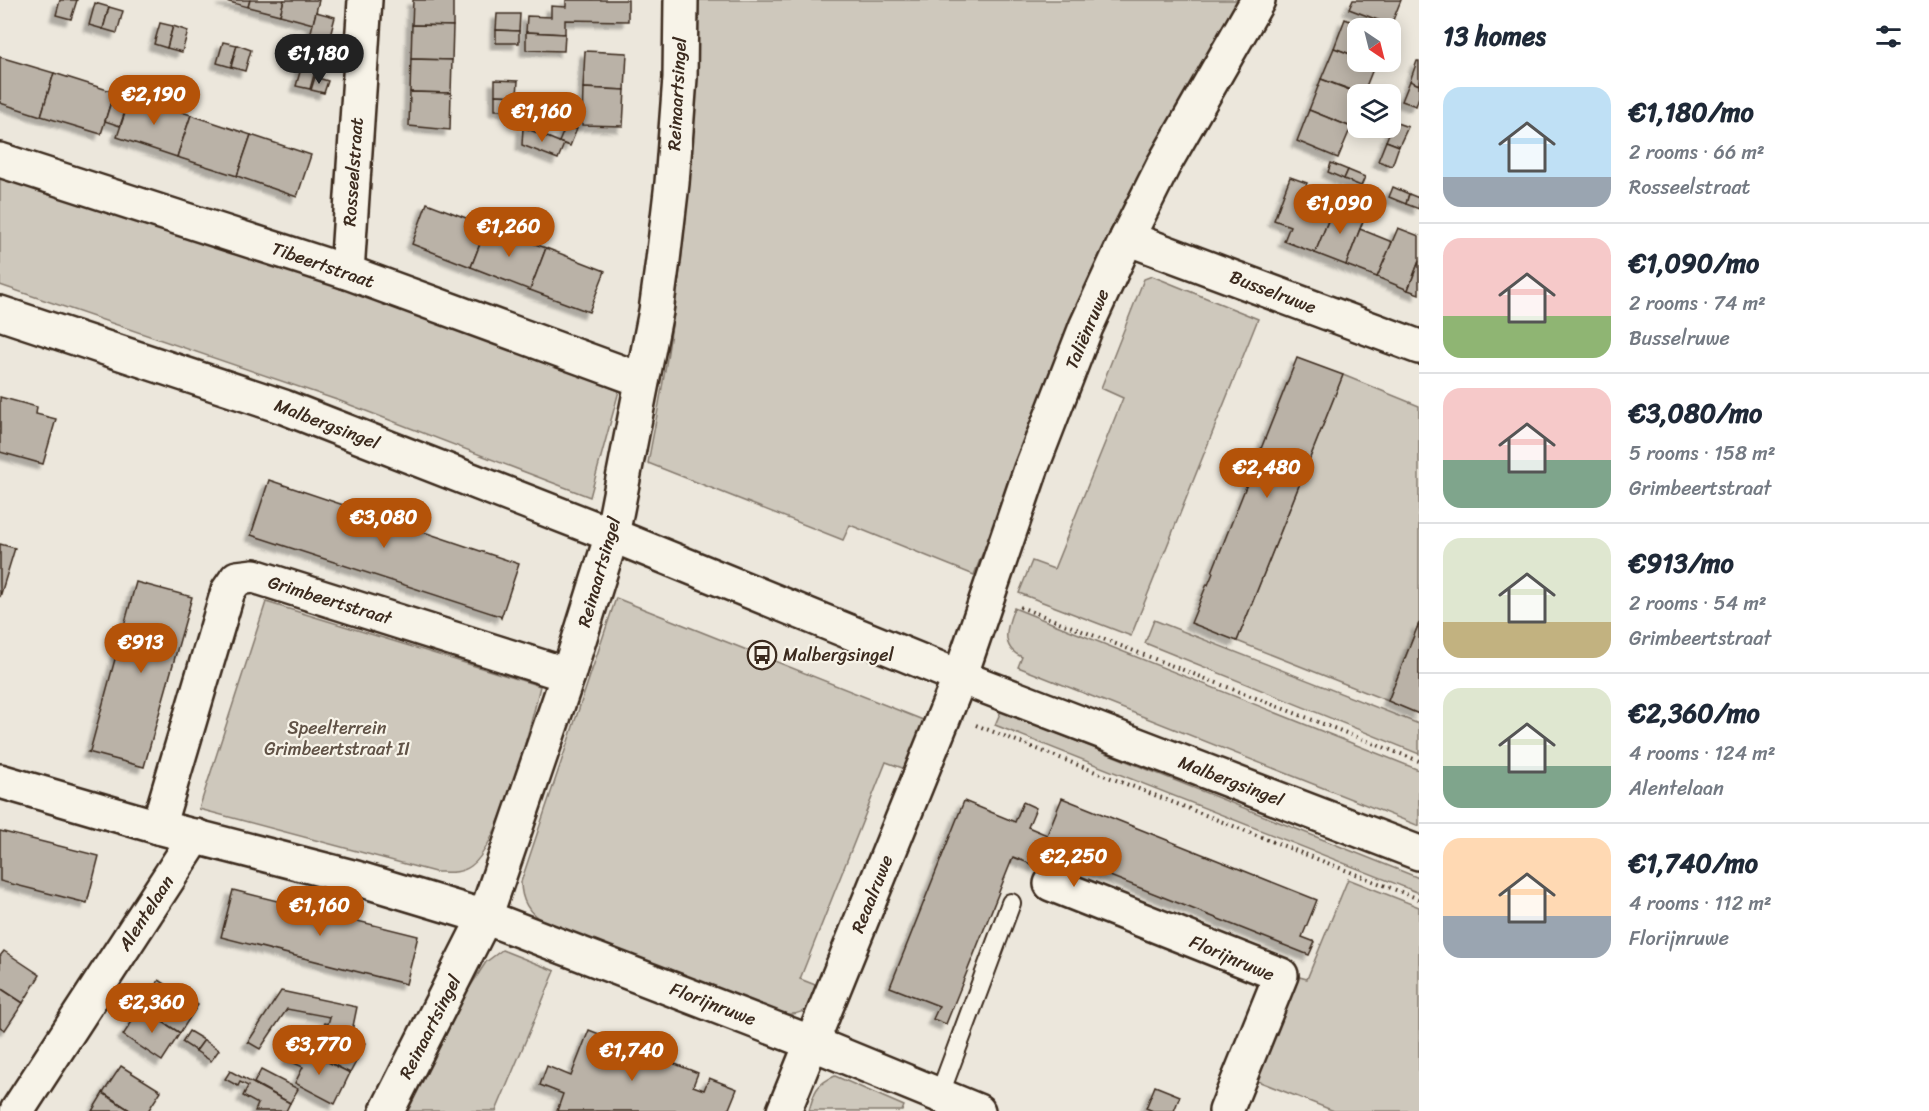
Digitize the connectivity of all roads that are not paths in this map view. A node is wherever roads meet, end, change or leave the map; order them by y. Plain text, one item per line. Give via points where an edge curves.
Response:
1 (364, 0) edge
2 (681, 0) edge
3 (1258, 0) edge
4 (0, 160) edge
5 (1127, 237) junction
6 (347, 273) junction
7 (0, 314) edge
8 (1419, 347) edge
9 (642, 380) junction
10 (612, 535) junction
11 (568, 675) junction
12 (960, 677) junction
13 (0, 782) edge
14 (158, 827) junction
15 (196, 836) junction
16 (1419, 853) edge
17 (1051, 884) dead end
18 (1011, 903) dead end
19 (485, 917) junction
20 (813, 1043) junction
21 (939, 1096) junction
22 (17, 1111) edge
23 (387, 1111) edge
24 (784, 1111) edge
25 (978, 1111) edge
26 (1227, 1111) edge

1 - 6 street, Rosseelstraat
2 - 9 street, Reinaartsingel via 672,183 656,311
3 - 5 street, Taliënruwe
4 - 6 street, Tibeertstraat
5 - 8 street, Busselruwe
5 - 12 street, Taliënruwe via 1086,327 1031,469
6 - 9 street, Tibeertstraat
7 - 10 street, Malbergsingel via 284,407
9 - 10 street, Reinaartsingel
10 - 11 street, Reinaartsingel
10 - 12 street, Malbergsingel
11 - 14 street, Grimbeertstraat via 254,576 237,578 228,591
11 - 19 street, Reinaartsingel
12 - 16 street, Malbergsingel
12 - 20 street, Reaalruwe
13 - 14 street
14 - 15 street
15 - 19 street
15 - 22 street, Alentelaan
17 - 26 street, Florijnruwe via 1281,975
18 - 21 lane
19 - 20 street, Florijnruwe
19 - 23 street, Reinaartsingel
20 - 21 street, Florijnruwe
20 - 24 street, Reaalruwe
21 - 25 street, Florijnruwe

